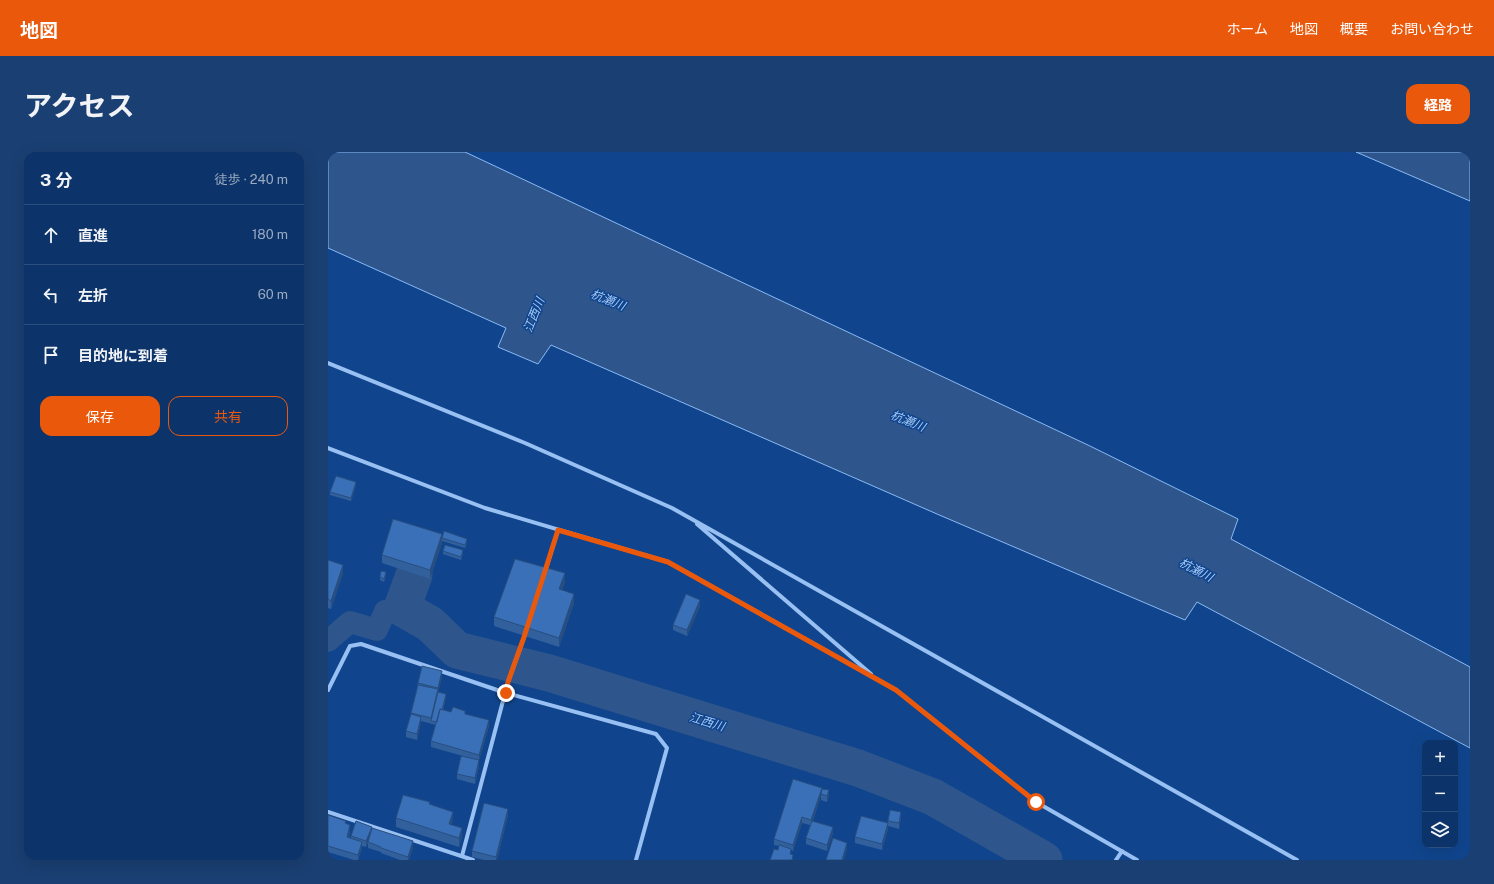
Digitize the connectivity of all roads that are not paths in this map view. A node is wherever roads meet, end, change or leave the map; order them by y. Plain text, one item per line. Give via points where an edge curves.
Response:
1 (328, 363) edge
2 (328, 448) edge
3 (689, 518) junction
4 (558, 530) junction
5 (542, 580) edge
6 (526, 630) edge
7 (878, 680) junction
8 (328, 690) edge
9 (506, 693) junction
10 (328, 812) edge
11 (1122, 851) junction
12 (462, 856) junction
13 (473, 860) edge
14 (636, 860) edge
15 (1116, 860) edge
16 (1137, 860) edge
17 (1297, 860) edge

1 - 3 street via 525,443 672,508
2 - 4 street via 485,508
3 - 7 street
3 - 17 street
4 - 5 street
4 - 7 street via 668,562
6 - 9 street
7 - 11 street via 896,690 1036,802
8 - 9 street via 350,646 361,644
9 - 12 street
9 - 14 street via 656,734 667,748
10 - 12 street
11 - 15 street
11 - 16 street
12 - 13 street

